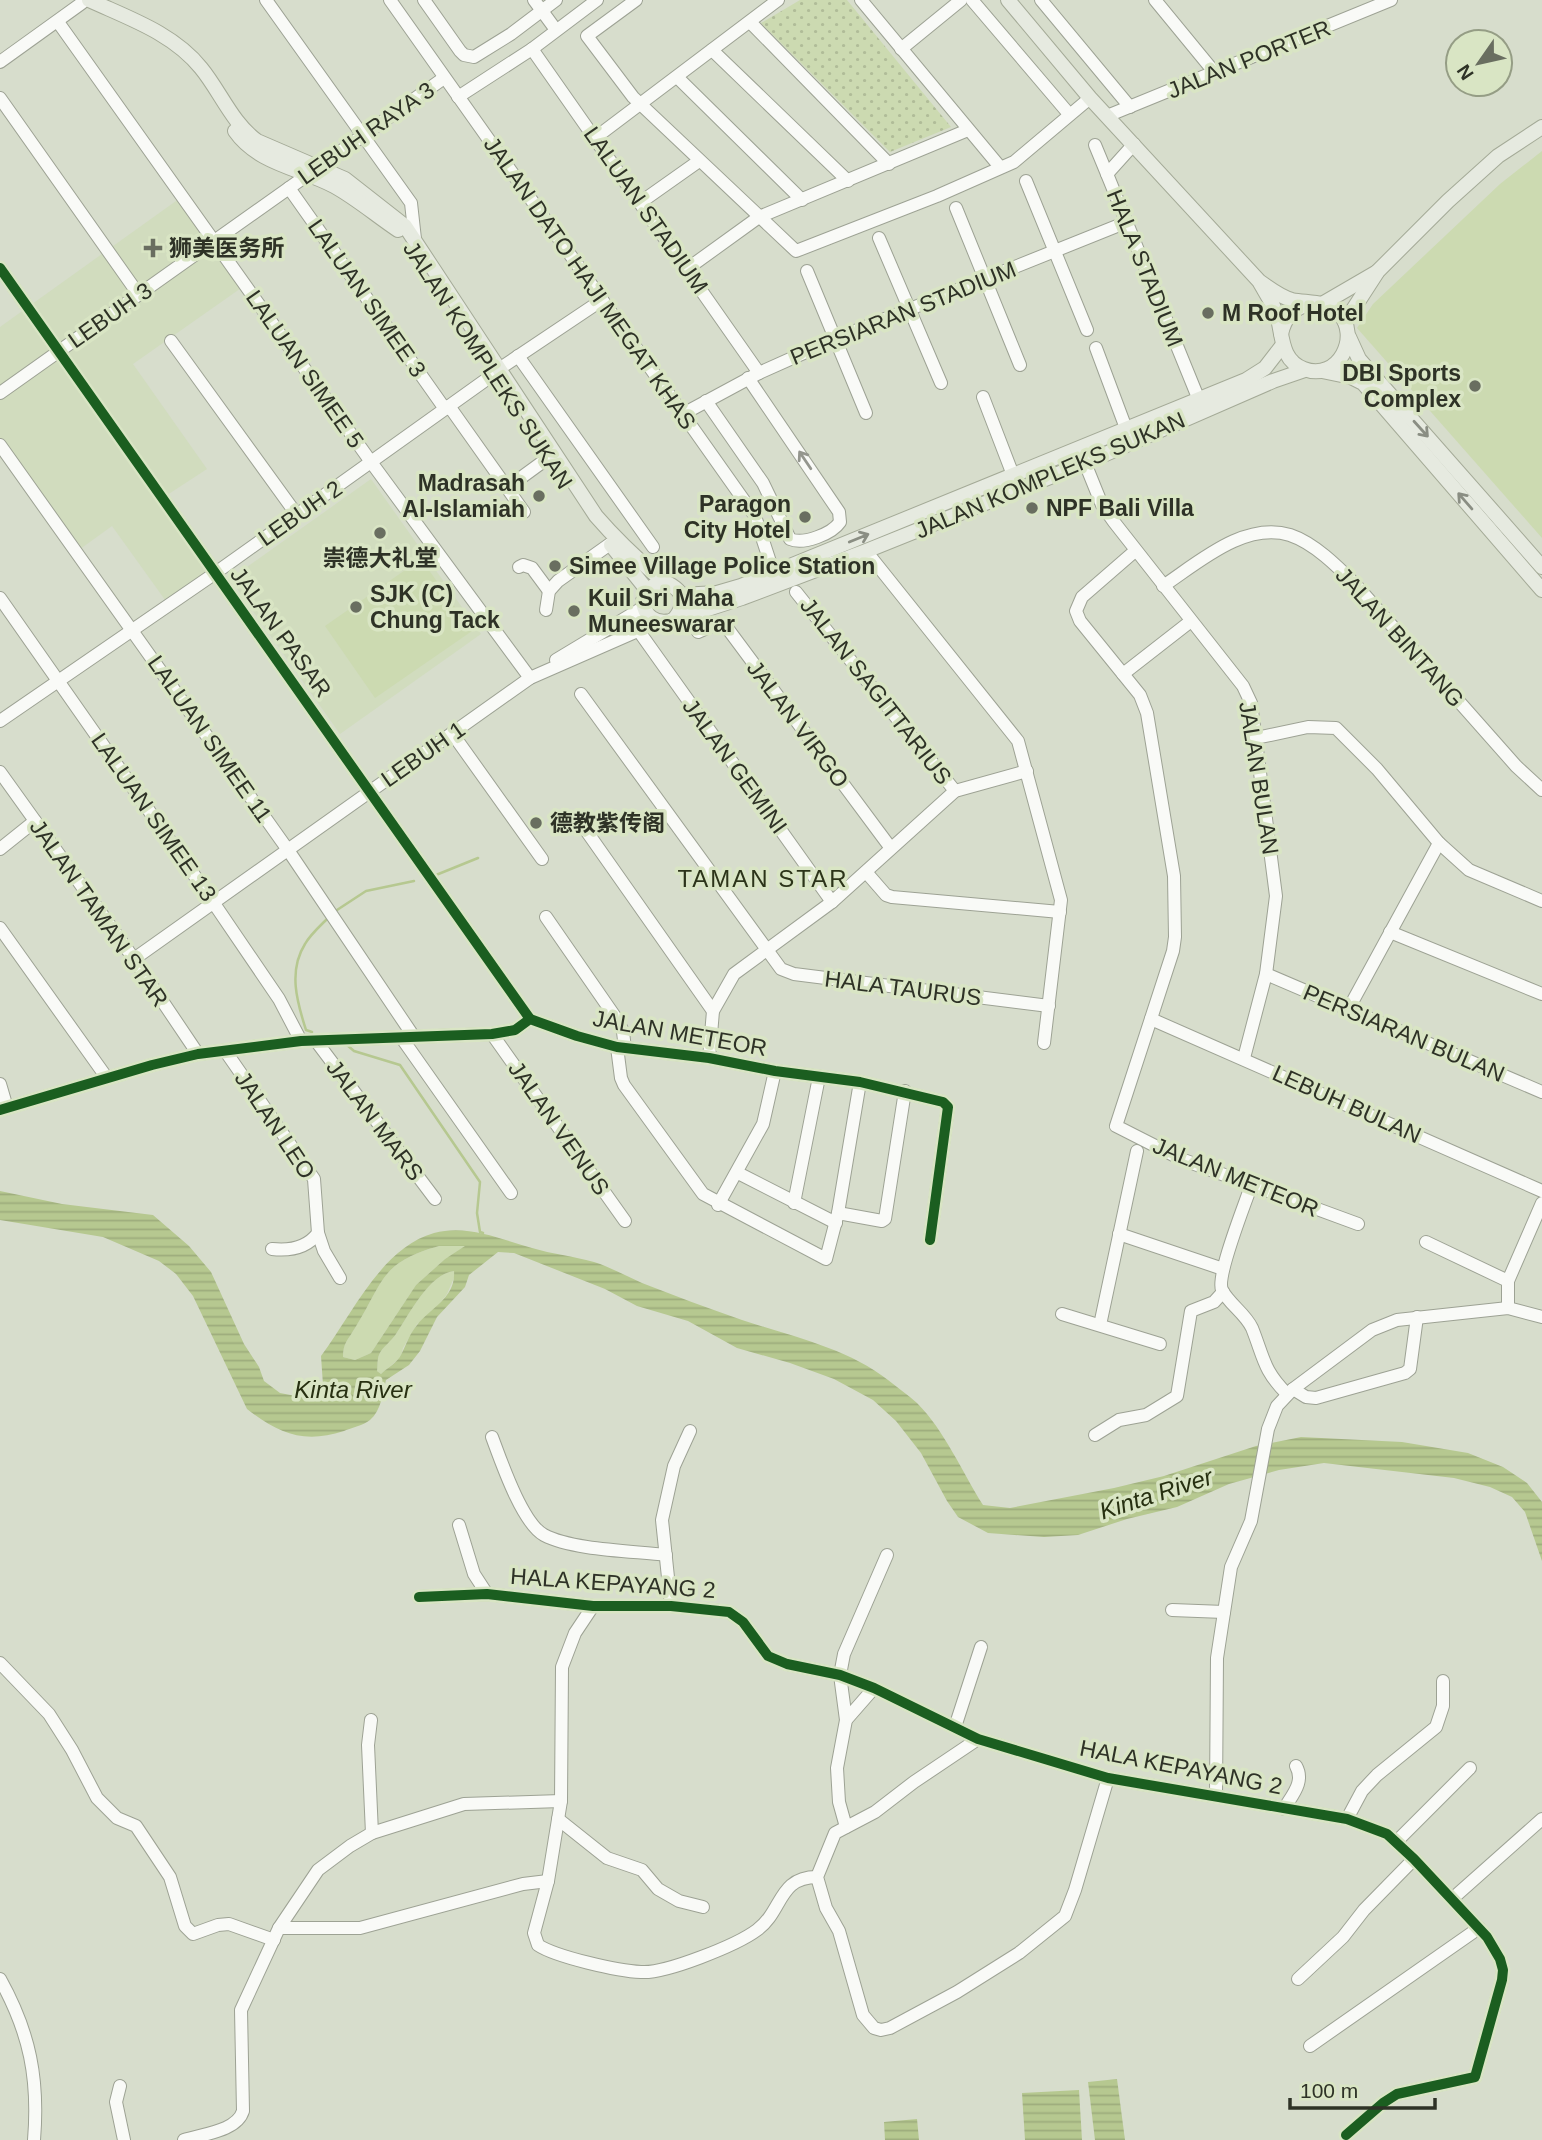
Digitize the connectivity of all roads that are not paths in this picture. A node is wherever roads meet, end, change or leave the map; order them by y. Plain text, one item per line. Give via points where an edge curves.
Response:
1 (265, 0) edge
2 (390, 0) edge
3 (424, 0) edge
4 (556, 0) edge
5 (597, 0) edge
6 (636, 0) edge
7 (861, 0) edge
8 (961, 0) edge
9 (972, 0) edge
10 (1008, 0) edge
11 (1041, 0) edge
12 (1155, 0) edge
13 (1391, 0) edge
14 (81, 1) edge
15 (776, 1) edge
16 (538, 5) edge
17 (574, 17) junction
18 (58, 22) junction
19 (750, 22) junction
20 (556, 30) junction
21 (587, 36) junction
22 (532, 49) junction
23 (901, 49) junction
24 (712, 50) junction
25 (0, 62) edge
26 (1214, 73) junction
27 (677, 77) junction
28 (444, 78) junction
29 (458, 97) junction
30 (0, 98) edge
31 (1090, 98) junction
32 (641, 104) junction
33 (1130, 107) junction
34 (1069, 114) junction
35 (1107, 116) junction
36 (1542, 127) edge
37 (968, 131) junction
38 (363, 135) junction
39 (595, 138) junction
40 (1134, 144) junction
41 (1095, 145) dead end
42 (699, 161) junction
43 (889, 164) junction
44 (1000, 167) junction
45 (312, 171) junction
46 (1107, 174) junction
47 (848, 181) junction
48 (1026, 181) dead end
49 (289, 188) junction
50 (802, 200) junction
51 (640, 202) junction
52 (956, 208) dead end
53 (759, 218) junction
54 (1127, 222) junction
55 (880, 238) dead end
56 (415, 239) junction
57 (214, 241) junction
58 (1054, 251) junction
59 (0, 268) edge
60 (687, 269) junction
61 (807, 271) dead end
62 (1378, 271) junction
63 (985, 279) junction
64 (1259, 281) junction
65 (139, 295) junction
66 (602, 300) junction
67 (1318, 303) junction
68 (909, 309) junction
69 (1345, 322) junction
70 (1087, 330) dead end
71 (1349, 337) junction
72 (835, 339) junction
73 (171, 341) dead end
74 (1282, 341) junction
75 (1096, 348) dead end
76 (58, 352) junction
77 (518, 356) junction
78 (1020, 365) dead end
79 (1311, 370) junction
80 (497, 371) junction
81 (753, 375) junction
82 (941, 383) dead end
83 (0, 393) edge
84 (983, 397) dead end
85 (1199, 400) junction
86 (706, 401) junction
87 (447, 408) junction
88 (866, 412) dead end
89 (683, 414) junction
90 (1127, 431) junction
91 (0, 445) edge
92 (548, 458) junction
93 (371, 462) junction
94 (1084, 463) junction
95 (1013, 475) junction
96 (507, 488) junction
97 (775, 505) junction
98 (524, 512) dead end
99 (297, 515) junction
100 (755, 516) junction
101 (1493, 533) junction
102 (610, 544) junction
103 (653, 547) dead end
104 (866, 551) junction
105 (1135, 551) junction
106 (1537, 551) edge
107 (519, 566) dead end
108 (1542, 566) edge
109 (214, 574) junction
110 (774, 574) junction
111 (1542, 582) edge
112 (665, 583) junction
113 (1163, 586) junction
114 (647, 590) junction
115 (1542, 590) edge
116 (549, 591) junction
117 (796, 592) dead end
118 (681, 595) junction
119 (0, 598) edge
120 (644, 607) junction
121 (546, 610) dead end
122 (675, 618) junction
123 (1191, 621) junction
124 (658, 622) junction
125 (132, 630) junction
126 (638, 630) junction
127 (698, 632) dead end
128 (1124, 674) junction
129 (530, 678) junction
130 (60, 681) junction
131 (581, 694) dead end
132 (0, 722) edge
133 (452, 733) junction
134 (1256, 738) junction
135 (1027, 771) junction
136 (0, 772) edge
137 (1542, 790) edge
138 (955, 791) junction
139 (369, 792) junction
140 (578, 819) dead end
141 (35, 821) junction
142 (1439, 843) junction
143 (890, 847) junction
144 (0, 849) edge
145 (288, 850) junction
146 (542, 859) dead end
147 (866, 872) junction
148 (1542, 901) edge
149 (214, 902) junction
150 (832, 902) junction
151 (1060, 912) junction
152 (546, 918) dead end
153 (0, 928) edge
154 (1390, 932) junction
155 (766, 951) junction
156 (134, 959) junction
157 (1266, 974) junction
158 (1542, 995) edge
159 (1049, 1006) junction
160 (1349, 1008) junction
161 (713, 1011) junction
162 (530, 1018) junction
163 (1151, 1019) junction
164 (492, 1034) junction
165 (408, 1037) junction
166 (302, 1041) junction
167 (316, 1041) junction
168 (1044, 1043) dead end
169 (621, 1047) junction
170 (226, 1052) junction
171 (198, 1054) junction
172 (709, 1058) junction
173 (1244, 1058) junction
174 (775, 1071) junction
175 (819, 1077) junction
176 (107, 1078) junction
177 (860, 1082) junction
178 (0, 1084) edge
179 (905, 1091) junction
180 (1542, 1092) edge
181 (4, 1109) edge
182 (1137, 1151) dead end
183 (737, 1173) junction
184 (1251, 1186) junction
185 (1542, 1191) edge
186 (511, 1193) dead end
187 (435, 1199) dead end
188 (794, 1203) junction
189 (1542, 1203) edge
190 (718, 1205) junction
191 (837, 1218) junction
192 (625, 1221) dead end
193 (1358, 1224) dead end
194 (318, 1233) junction
195 (1119, 1234) junction
196 (930, 1240) dead end
197 (1426, 1242) dead end
198 (272, 1249) dead end
199 (1223, 1269) junction
200 (340, 1278) dead end
201 (1508, 1281) junction
202 (1223, 1292) junction
203 (1508, 1308) junction
204 (1062, 1314) dead end
205 (1417, 1317) junction
206 (1542, 1317) edge
207 (1100, 1325) junction
208 (1160, 1344) dead end
209 (1290, 1392) junction
210 (690, 1431) dead end
211 (1095, 1435) dead end
212 (492, 1437) dead end
213 (459, 1525) dead end
214 (666, 1555) junction
215 (887, 1555) dead end
216 (488, 1594) junction
217 (419, 1597) dead end
218 (593, 1606) junction
219 (671, 1606) junction
220 (1172, 1610) dead end
221 (1224, 1612) junction
222 (981, 1647) dead end
223 (0, 1662) edge
224 (840, 1675) junction
225 (1443, 1681) dead end
226 (874, 1688) junction
227 (371, 1720) dead end
228 (846, 1720) junction
229 (955, 1727) junction
230 (978, 1739) junction
231 (1296, 1766) dead end
232 (1470, 1768) dead end
233 (1108, 1779) junction
234 (1216, 1796) junction
235 (561, 1801) junction
236 (1284, 1809) junction
237 (558, 1819) junction
238 (1347, 1819) junction
239 (1542, 1819) edge
240 (846, 1827) junction
241 (372, 1833) junction
242 (1396, 1842) junction
243 (1414, 1859) junction
244 (817, 1877) junction
245 (548, 1881) junction
246 (1452, 1899) junction
247 (703, 1907) dead end
248 (1479, 1928) junction
249 (277, 1934) junction
250 (0, 1979) edge
251 (1298, 1979) dead end
252 (1310, 2046) dead end
253 (120, 2086) dead end
254 (1346, 2136) dead end
255 (34, 2140) edge
256 (124, 2140) edge
257 (184, 2140) edge

1 - 38 street
2 - 28 street, JALAN DATO HAJI MEGAT KHAS
3 - 16 street via 460,51 470,57 479,55
4 - 16 street
5 - 17 street
6 - 21 street
7 - 23 street
8 - 23 street
9 - 34 street
10 - 31 main road
11 - 33 street
12 - 26 street
13 - 26 street, JALAN PORTER
14 - 18 street
14 - 45 main road, JALAN KOMPLEKS SUKAN via 172,48 191,65 242,141 263,157
15 - 19 street
16 - 20 street
17 - 20 street
17 - 21 street
18 - 25 street
18 - 57 street, LALUAN SIMEE 5
19 - 24 street
19 - 43 street
20 - 22 street
21 - 32 street
22 - 29 street
22 - 39 street, LALUAN STADIUM
23 - 37 street
24 - 27 street
24 - 47 street
26 - 33 street, JALAN PORTER
27 - 32 street
27 - 50 street
28 - 29 street, JALAN DATO HAJI MEGAT KHAS
28 - 38 street, LEBUH RAYA 3
29 - 66 street, JALAN DATO HAJI MEGAT KHAS
30 - 65 street
31 - 34 street
31 - 35 main road
32 - 39 street
32 - 42 street
33 - 35 street, JALAN PORTER
34 - 44 street via 1014,162
35 - 40 main road
36 - 62 main road via 1497,156
37 - 43 street
37 - 44 street
38 - 45 street, LEBUH RAYA 3
38 - 56 street via 411,203
39 - 51 street, LALUAN STADIUM
40 - 46 street, HALA STADIUM
40 - 64 main road
41 - 46 street
42 - 51 street
42 - 53 street
43 - 47 street
44 - 53 street via 798,251
45 - 49 street, LEBUH RAYA 3
45 - 56 main road, JALAN KOMPLEKS SUKAN via 345,179 395,217
45 - 80 main road, JALAN KOMPLEKS SUKAN via 399,232
46 - 54 street, HALA STADIUM
47 - 50 street
48 - 58 street
49 - 57 street, LEBUH 3
49 - 87 street, LALUAN SIMEE 3
50 - 53 street
51 - 60 street, LALUAN STADIUM
52 - 63 street
53 - 60 street
54 - 58 street, PERSIARAN STADIUM
54 - 85 street, HALA STADIUM
55 - 68 street
56 - 80 main road, JALAN KOMPLEKS SUKAN
57 - 65 street, LEBUH 3
57 - 93 street, LALUAN SIMEE 5
58 - 63 street, PERSIARAN STADIUM
58 - 70 street
59 - 76 street, JALAN PASAR
60 - 81 street, LALUAN STADIUM
61 - 72 street
62 - 67 main road
62 - 69 main road
63 - 68 street, PERSIARAN STADIUM
63 - 78 street
64 - 67 main road via 1290,299
64 - 74 main road via 1276,313
65 - 76 street, LEBUH 3
66 - 77 street, LEBUH 2
66 - 89 street, JALAN DATO HAJI MEGAT KHAS
67 - 69 main road via 1332,307
67 - 74 main road via 1291,313
68 - 72 street, PERSIARAN STADIUM
68 - 82 street
69 - 71 main road
71 - 79 main road via 1335,364
71 -> 106 main road via 1372,374
72 - 81 street, PERSIARAN STADIUM
72 - 88 street
73 - 99 street
74 - 79 main road via 1292,362
74 - 85 main road, JALAN KOMPLEKS SUKAN via 1258,374
75 - 90 street
76 - 83 street, LEBUH 3
76 - 109 street, JALAN PASAR
77 - 80 street, LEBUH 2
77 - 103 street
79 - 94 main road, JALAN KOMPLEKS SUKAN via 1273,381
101 -> 79 main road via 1363,383 1339,373
80 - 87 street, LEBUH 2
80 - 92 main road, JALAN KOMPLEKS SUKAN
80 - 112 main road, JALAN KOMPLEKS SUKAN via 596,516
81 - 86 street, PERSIARAN STADIUM
97 -> 81 street, LALUAN STADIUM via 793,541 833,529 840,522 839,512
84 - 95 street
85 - 90 main road, JALAN KOMPLEKS SUKAN
86 - 89 street, PERSIARAN STADIUM
86 - 97 street
87 - 93 street, LEBUH 2
87 - 96 street, LALUAN SIMEE 3
89 - 100 street, JALAN DATO HAJI MEGAT KHAS
90 - 95 main road, JALAN KOMPLEKS SUKAN
91 - 125 street, LALUAN SIMEE 11
92 - 96 street
92 - 102 main road, JALAN KOMPLEKS SUKAN
93 - 99 street, LEBUH 2
93 - 129 street, LALUAN SIMEE 5
94 - 104 main road, JALAN KOMPLEKS SUKAN
94 - 105 street, JALAN BULAN via 1102,505
110 -> 95 main road, JALAN KOMPLEKS SUKAN
96 - 98 street, LALUAN SIMEE 3
97 - 100 street
99 - 109 street, LEBUH 2
100 - 110 street, JALAN DATO HAJI MEGAT KHAS
101 - 106 main road via 1518,553
101 - 115 main road
102 - 114 main road, JALAN KOMPLEKS SUKAN
102 - 116 street
104 - 122 main road, JALAN KOMPLEKS SUKAN
104 - 135 street via 1018,741
105 - 113 street, JALAN BULAN
105 - 128 street via 1076,606 1080,621
106 - 108 main road
106 - 111 main road via 1528,560
107 - 116 street via 533,568
109 - 125 street, LEBUH 2
109 - 139 street, JALAN PASAR
110 - 118 main road, JALAN KOMPLEKS SUKAN via 716,593
112 - 114 main road
112 - 118 main road, JALAN KOMPLEKS SUKAN
113 - 123 street, JALAN BULAN
113 - 137 street, JALAN BINTANG via 1242,539 1276,533 1291,536 1334,563 1355,584
114 - 120 main road
116 - 121 street
117 - 138 street, JALAN SAGITTARIUS
118 - 122 main road via 682,608
119 - 130 street, LALUAN SIMEE 13
120 - 124 main road
120 - 129 street
122 - 124 main road, JALAN KOMPLEKS SUKAN
123 - 128 street
123 - 134 street, JALAN BULAN via 1244,686
124 - 126 street, LEBUH 1
125 - 130 street, LEBUH 2
125 - 145 street, LALUAN SIMEE 11
126 - 129 street, LEBUH 1
126 - 150 street, JALAN GEMINI
127 - 143 street, JALAN VIRGO via 718,622 725,625
128 - 163 street via 1147,713 1174,876 1175,937
129 - 133 street, LEBUH 1
130 - 132 street, LEBUH 2
130 - 149 street, LALUAN SIMEE 13
131 - 155 street, HALA TAURUS
133 - 139 street, LEBUH 1
133 - 146 street
134 - 142 street via 1308,727 1336,728
134 - 157 street, JALAN BULAN via 1276,896
135 - 138 street
135 - 151 street via 1061,900
136 - 141 street, JALAN TAMAN STAR
138 - 143 street
139 - 145 street, LEBUH 1
139 - 162 street, JALAN PASAR
140 - 161 street
141 - 144 street
141 - 156 street, JALAN TAMAN STAR
142 - 148 street via 1469,870
142 - 154 street
143 - 147 street
145 - 149 street, LEBUH 1
145 - 165 street, LALUAN SIMEE 11
147 - 150 street
147 - 151 street via 892,897
149 - 156 street, LEBUH 1
149 - 166 street, LALUAN SIMEE 13
150 - 155 street
151 - 159 street
152 - 169 street via 618,1021 623,1032
153 - 176 street
154 - 158 street
154 - 160 street
155 - 159 street, HALA TAURUS via 781,969 794,974
155 - 161 street via 734,974
156 - 171 street, JALAN TAMAN STAR
157 - 160 street, PERSIARAN BULAN
157 - 173 street, JALAN BULAN
159 - 168 street
160 - 180 street, PERSIARAN BULAN
161 - 172 street
162 - 164 street via 515,1030
162 - 169 street, JALAN METEOR
163 - 173 street, LEBUH BULAN
163 - 184 street, JALAN METEOR via 1116,1126 1181,1159
164 - 165 street
164 - 192 street, JALAN VENUS
165 - 167 street
165 - 186 street, LALUAN SIMEE 11
166 - 167 street
166 - 170 street
167 - 187 street, JALAN MARS
169 - 172 street, JALAN METEOR
169 - 190 street via 624,1085 694,1185
170 - 171 street
170 - 194 street, JALAN LEO via 314,1179
171 - 176 street
172 - 174 street, JALAN METEOR
173 - 185 street, LEBUH BULAN
174 - 175 street, JALAN METEOR
174 - 183 street via 763,1124
175 - 177 street, JALAN METEOR
175 - 188 street
176 - 181 street
177 - 179 street, JALAN METEOR
177 - 191 street
178 - 181 street
179 - 191 street via 885,1219
179 - 196 street, JALAN METEOR via 943,1101 948,1107
182 - 195 street
183 - 188 street
183 - 190 street
184 - 193 street, JALAN METEOR
184 - 199 street
188 - 191 street
189 - 201 street
190 - 191 street via 826,1259
194 - 198 street via 303,1246
194 - 200 street, JALAN LEO
195 - 199 street
195 - 207 street
197 - 201 street
199 - 202 street
201 - 203 street
202 - 209 street via 1251,1325 1264,1366
202 - 211 street via 1191,1311 1177,1396 1146,1415 1119,1420
203 - 205 street
203 - 206 street
204 - 207 street
205 - 209 street via 1372,1330
205 - 209 street via 1410,1369 1405,1373 1316,1398
207 - 208 street
209 - 221 street via 1277,1406 1268,1429 1256,1503 1231,1567
210 - 214 street via 674,1465 662,1520
212 - 214 street via 523,1510 542,1535 570,1544
213 - 216 street via 474,1574
214 - 219 street
215 - 224 street via 844,1654
216 - 217 street, HALA KEPAYANG 2
216 - 218 street, HALA KEPAYANG 2
218 - 219 street, HALA KEPAYANG 2
218 - 235 street via 575,1633 562,1667
219 - 224 street, HALA KEPAYANG 2 via 729,1612 743,1622 768,1656
220 - 221 street
221 - 234 street via 1217,1658
222 - 229 street
223 - 249 street via 49,1714 97,1798 117,1818 136,1826 170,1877 193,1934 229,1924
224 - 226 street, HALA KEPAYANG 2
224 - 228 street
225 - 238 street via 1443,1706 1436,1727 1377,1774
226 - 228 street
226 - 229 street, HALA KEPAYANG 2
227 - 241 street
228 - 240 street via 837,1768
229 - 230 street, HALA KEPAYANG 2
230 - 233 street, HALA KEPAYANG 2
230 - 240 street via 875,1812
231 - 236 street via 1300,1781
232 - 242 street
233 - 234 street, HALA KEPAYANG 2
233 - 244 street via 1065,1916 1019,1953 890,2028 874,2028 863,2015 839,1931
234 - 236 street, HALA KEPAYANG 2
235 - 237 street
235 - 241 street via 464,1804
236 - 238 street, HALA KEPAYANG 2
237 - 245 street
237 - 247 street via 607,1858 642,1870 658,1889 678,1901
238 - 242 street, HALA KEPAYANG 2
239 - 246 street
240 - 244 street via 835,1833
241 - 249 street via 318,1870
242 - 243 street, HALA KEPAYANG 2
243 - 246 street, HALA KEPAYANG 2
243 - 251 street
244 - 245 street via 787,1887 769,1920 736,1942 660,1970 642,1972 546,1951 538,1945 534,1933
245 - 249 street via 360,1928
246 - 248 street, HALA KEPAYANG 2
248 - 252 street
248 - 254 street, HALA KEPAYANG 2 via 1503,1970 1475,2077 1397,2094
249 - 257 street via 241,2010 241,2119
250 - 255 street via 28,2043 35,2083
253 - 256 street via 116,2102

